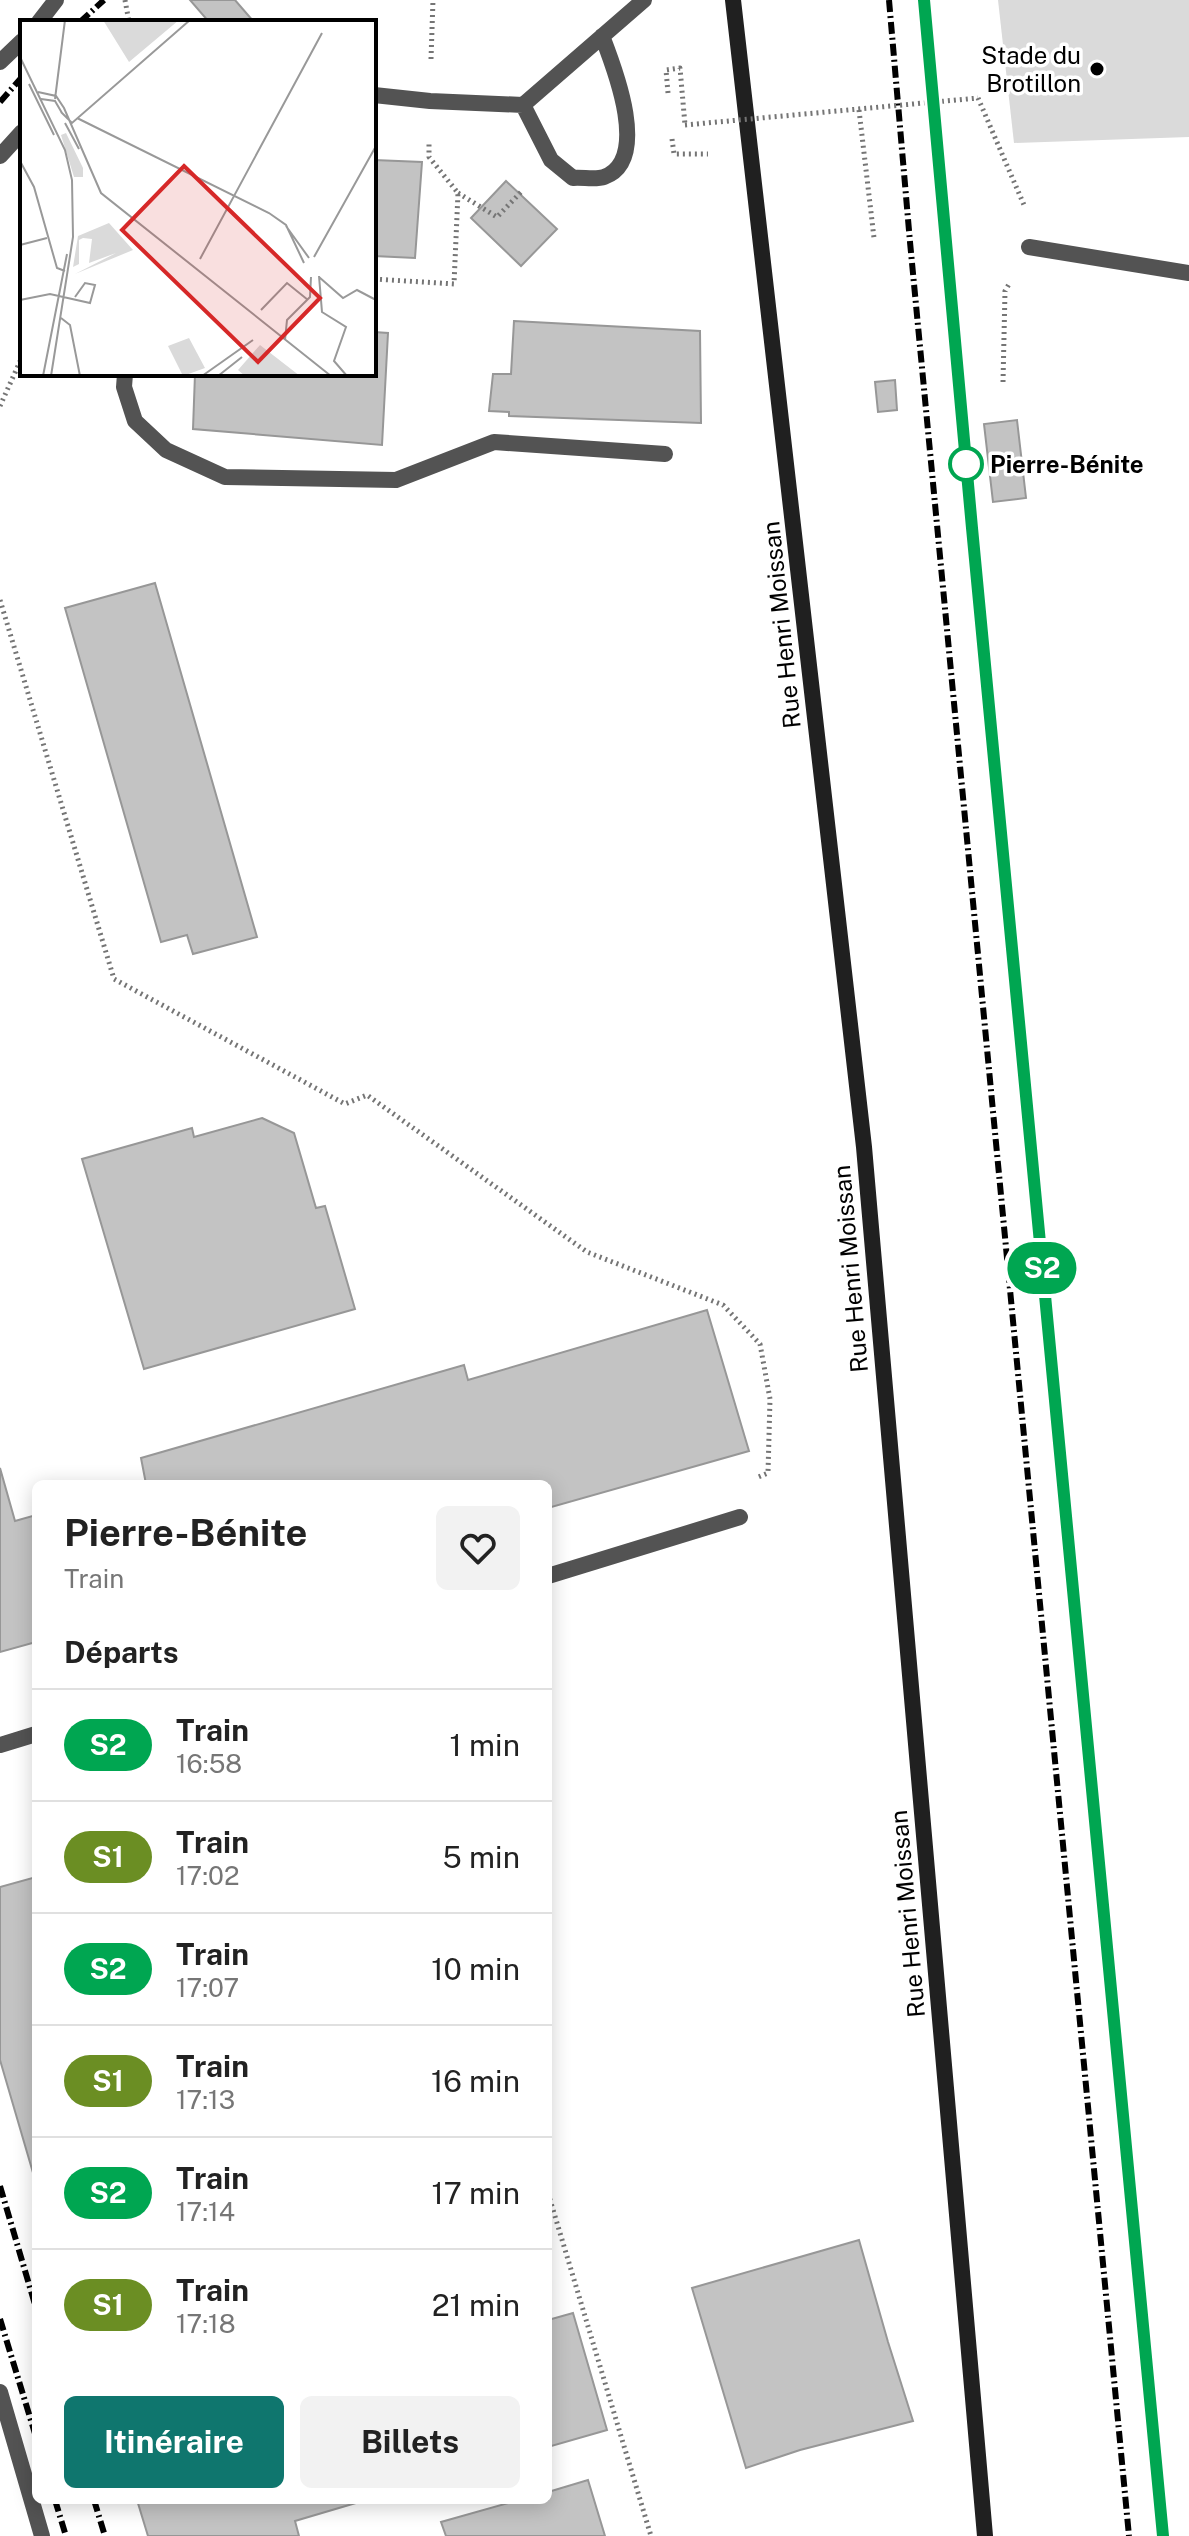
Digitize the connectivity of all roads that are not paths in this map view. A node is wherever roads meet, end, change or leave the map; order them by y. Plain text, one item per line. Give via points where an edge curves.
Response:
1 (56, 0) edge
2 (644, 0) edge
3 (733, 0) edge
4 (41, 20) edge
5 (602, 36) junction
6 (20, 43) edge
7 (0, 62) edge
8 (376, 97) edge
9 (523, 105) junction
10 (20, 134) edge
11 (0, 156) edge
12 (1029, 247) road end
13 (1189, 273) edge
14 (125, 376) edge
15 (665, 454) dead end
16 (740, 1517) dead end
17 (552, 1575) edge
18 (32, 1735) edge
19 (0, 1745) edge
20 (0, 2392) edge
21 (32, 2502) edge
22 (33, 2504) edge
23 (42, 2536) edge
24 (985, 2536) edge

1 - 4 street
2 - 5 street
3 - 24 street, Rue Henri Moissan via 864,1147
5 - 9 street
5 - 9 street via 619,83 629,143 618,167 604,177 573,178 551,160
6 - 7 street
8 - 9 street
10 - 11 street
12 - 13 street
14 - 15 street via 135,421 166,450 225,477 396,480 494,442
16 - 17 street
18 - 19 street
20 - 21 street
22 - 23 street

